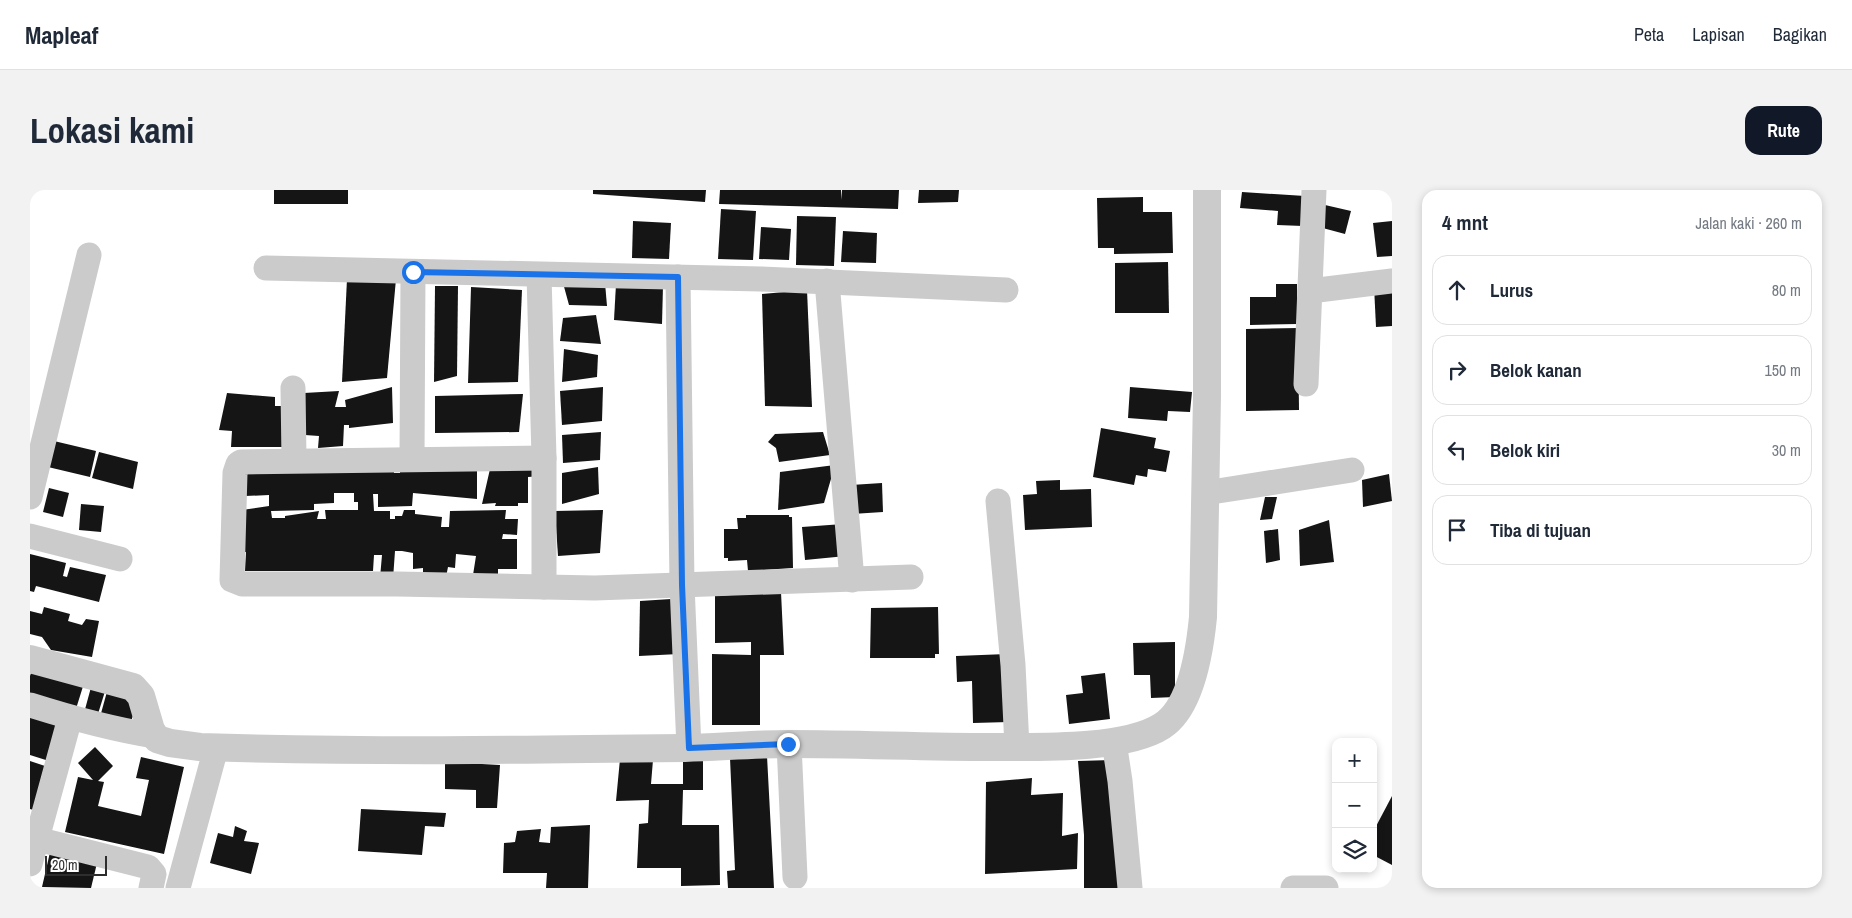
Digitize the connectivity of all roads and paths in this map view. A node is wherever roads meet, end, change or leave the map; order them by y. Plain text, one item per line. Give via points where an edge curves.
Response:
1 (1208, 190) edge
2 (1314, 190) edge
3 (89, 255) dead end
4 (266, 268) dead end
5 (413, 272) junction
6 (539, 275) junction
7 (678, 277) junction
8 (827, 281) junction
9 (1392, 281) edge
10 (1006, 290) dead end
11 (1310, 291) junction
12 (1306, 384) dead end
13 (293, 388) dead end
14 (544, 458) junction
15 (412, 459) junction
16 (294, 460) junction
17 (1352, 470) dead end
18 (1206, 492) junction
19 (30, 497) edge
20 (998, 501) dead end
21 (30, 536) edge
22 (120, 559) dead end
23 (911, 577) dead end
24 (852, 580) junction
25 (682, 585) junction
26 (544, 587) junction
27 (30, 659) edge
28 (30, 705) edge
29 (70, 718) junction
30 (154, 736) junction
31 (1114, 742) junction
32 (788, 744) junction
33 (1017, 747) junction
34 (216, 748) junction
35 (689, 748) junction
36 (36, 830) edge
37 (30, 864) edge
38 (795, 877) dead end
39 (151, 888) edge
40 (178, 888) edge
41 (1130, 888) edge
42 (1293, 888) edge
43 (1326, 888) edge

1 - 18 street
2 - 11 street
3 - 19 street
4 - 5 street
5 - 6 street
5 - 15 street
6 - 7 street
6 - 14 street
7 - 8 street
7 - 25 street
8 - 10 street
8 - 24 street
9 - 11 street
11 - 12 street
13 - 16 street
14 - 15 street
14 - 26 street
15 - 16 street
16 - 26 street via 238,464 231,578 235,582
17 - 18 street
18 - 31 street via 1203,616 1196,667 1186,694 1174,716 1164,726
20 - 33 street
21 - 22 street
23 - 24 street
24 - 25 street
25 - 26 street
25 - 35 street
27 - 30 street via 132,687 141,696
28 - 29 street
29 - 30 street
29 - 36 street
30 - 34 street via 170,743
31 - 33 street
31 - 41 street
32 - 33 street
32 - 35 street
32 - 38 street
34 - 35 street
34 - 40 street
36 - 37 street
36 - 39 street via 148,868 154,874
42 - 43 street

